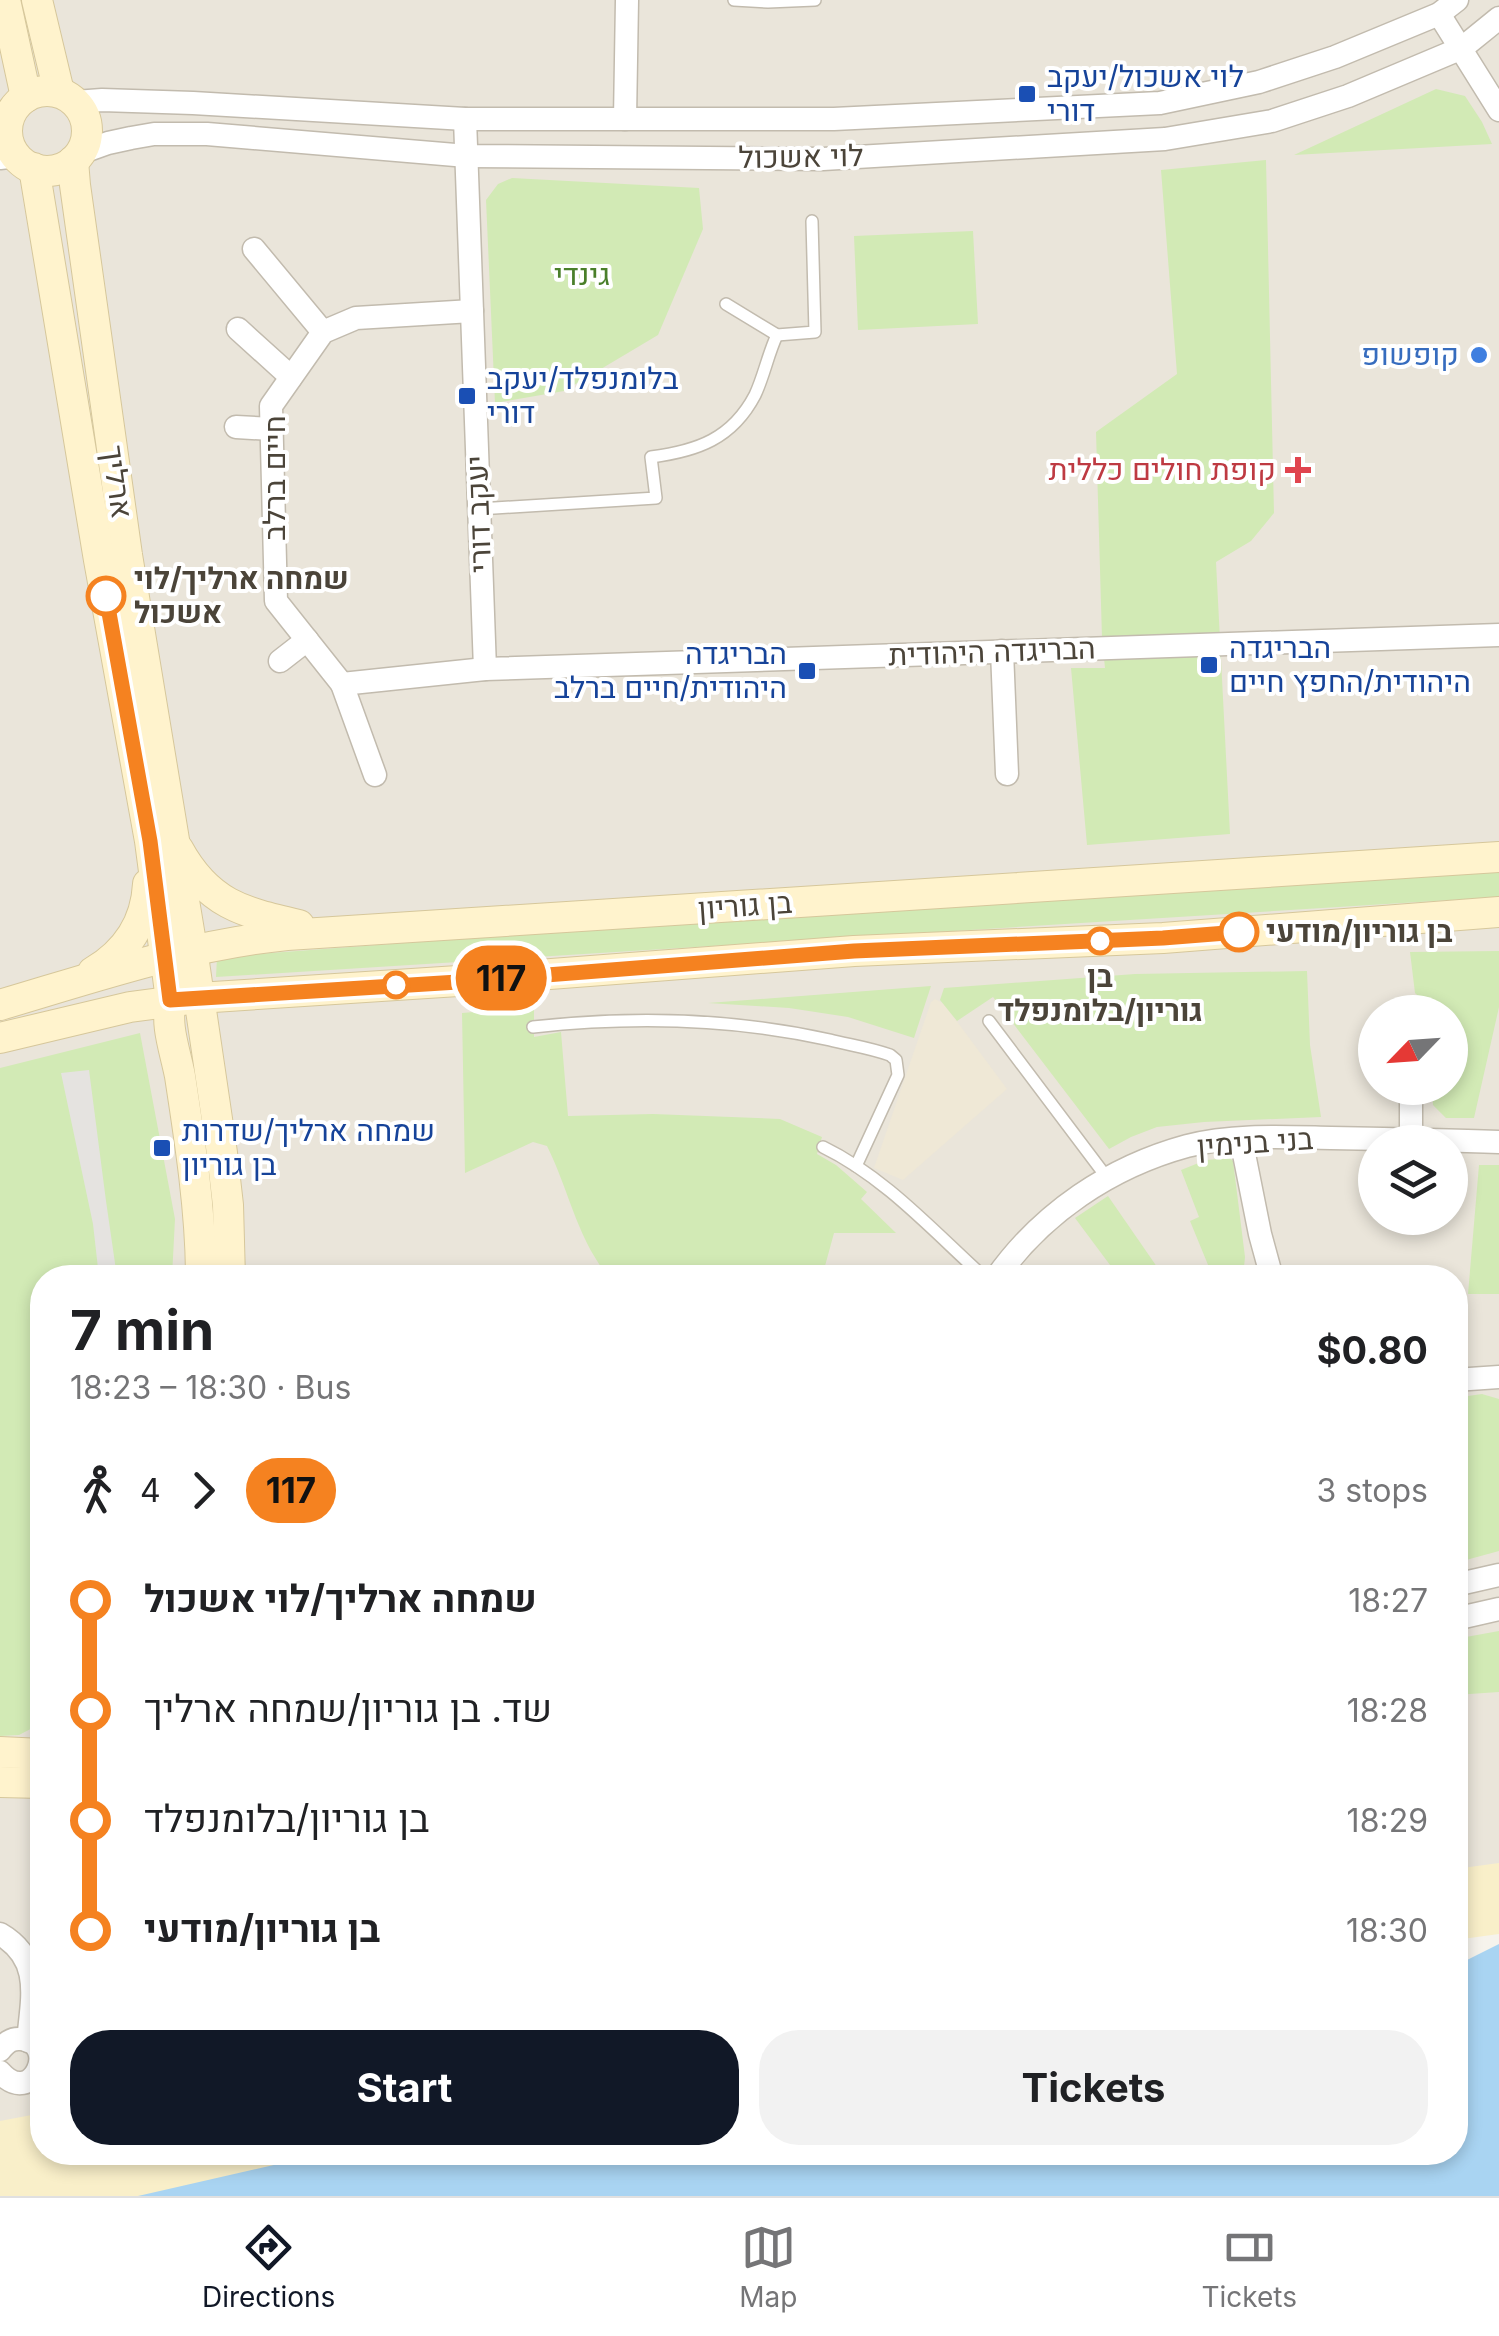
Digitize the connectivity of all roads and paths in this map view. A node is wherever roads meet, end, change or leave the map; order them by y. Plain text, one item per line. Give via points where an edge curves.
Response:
1 (5, 0) edge
2 (37, 0) edge
3 (628, 0) edge
4 (734, 0) edge
5 (815, 0) edge
6 (1448, 7) edge
7 (1499, 18) edge
8 (1462, 48) junction
9 (67, 97) junction
10 (13, 107) edge
11 (1499, 110) edge
12 (626, 119) junction
13 (466, 120) junction
14 (466, 156) junction
15 (77, 157) junction
16 (17, 161) edge
17 (812, 221) dead end
18 (254, 249) dead end
19 (416, 290) dead end
20 (344, 296) dead end
21 (726, 304) dead end
22 (472, 311) junction
23 (420, 314) junction
24 (356, 318) junction
25 (238, 329) dead end
26 (323, 332) junction
27 (777, 335) junction
28 (292, 377) junction
29 (236, 427) dead end
30 (272, 429) junction
31 (479, 508) junction
32 (1499, 635) edge
33 (307, 640) junction
34 (1002, 651) junction
35 (280, 661) dead end
36 (485, 669) junction
37 (342, 684) junction
38 (1007, 774) dead end
39 (375, 775) dead end
40 (162, 840) junction
41 (1499, 857) edge
42 (1499, 912) edge
43 (331, 932) junction
44 (178, 952) junction
45 (75, 982) junction
46 (262, 993) junction
47 (184, 999) junction
48 (0, 1004) edge
49 (89, 1016) junction
50 (990, 1020) dead end
51 (533, 1026) dead end
52 (0, 1038) edge
53 (179, 1072) junction
54 (210, 1072) junction
55 (1241, 1138) junction
56 (1358, 1139) edge
57 (1468, 1141) edge
58 (1499, 1142) edge
59 (823, 1148) dead end
60 (856, 1166) junction
61 (1108, 1179) junction
62 (200, 1265) edge
63 (230, 1265) edge
64 (970, 1265) edge
65 (1005, 1265) edge
66 (1268, 1265) edge
67 (1499, 1377) edge
68 (1468, 1379) edge
69 (1499, 1575) edge
70 (1468, 1582) edge
71 (1499, 1609) edge
72 (1468, 1616) edge
73 (0, 1782) edge
74 (30, 1783) edge
75 (0, 1934) edge
76 (30, 1971) edge
77 (30, 2021) edge
78 (28, 2041) joint
79 (0, 2050) edge
80 (0, 2072) edge
81 (30, 2078) edge

1 - 10 main road
2 - 9 main road
3 - 12 street
4 - 5 lane
6 - 8 street
6 - 12 street, לוי אשכול via 1336,57 1160,103 834,118
7 - 8 street, לוי אשכול
8 - 11 street
8 - 14 street, לוי אשכול via 1272,121 1165,139 822,159
9 - 10 main road via 42,91
9 - 13 street, לוי אשכול
9 - 15 main road via 86,121
10 - 16 main road via 7,130
12 - 13 street, לוי אשכול
13 - 14 street, יעקב דורי
14 - 15 street, לוי אשכול via 154,134 108,142
14 - 22 street, יעקב דורי
15 - 16 main road via 55,170
15 - 40 main road, ארליך via 74,185
16 - 40 main road, ארליך
17 - 27 lane via 815,332
18 - 26 street
19 - 23 street
20 - 24 street
21 - 27 lane
22 - 23 street
22 - 31 street, יעקב דורי
23 - 24 street via 392,328
24 - 26 street
25 - 28 street
26 - 28 street, חיים ברלב
27 - 31 lane via 737,421 716,440 651,457 656,498
28 - 30 street, חיים ברלב via 272,406
29 - 30 street
30 - 33 street, חיים ברלב via 262,496 266,574 276,601
31 - 36 street, יעקב דורי
32 - 34 street, הבריגדה היהודית
33 - 35 street
33 - 37 street, חיים ברלב
34 - 36 street, הבריגדה היהודית
34 - 38 street
36 - 37 street
37 - 39 street, חיים ברלב
40 - 43 main road via 234,907
40 - 44 main road, ארליך
40 - 45 main road via 136,931 113,958
41 - 43 main road, בן גוריון
42 - 46 main road, בן גוריון
43 - 44 main road, בן גוריון
44 - 45 main road, בן גוריון
44 - 47 main road, ארליך
45 - 48 main road, בן גוריון
46 - 47 main road, בן גוריון
46 - 54 main road via 221,1015
47 - 49 main road, בן גוריון
47 - 53 main road, ארליך via 167,1018
47 - 54 main road, ארליך
49 - 52 main road, בן גוריון
49 - 53 main road via 150,1029
50 - 61 lane
51 - 60 lane via 629,1019 738,1024 890,1055 898,1075
53 - 62 main road, ארליך
54 - 63 main road, ארליך
55 - 56 street, בני בנימין
55 - 61 street, בני בנימין via 1188,1146
55 - 66 street
57 - 58 street, בני בנימין
59 - 60 lane
60 - 64 lane
61 - 65 street, בני בנימין via 1068,1203
67 - 68 street
69 - 70 street
71 - 72 street
73 - 74 main road
75 - 76 street via 18,1944
77 - 78 street
78 - 79 street via 14,2039
80 - 81 street via 15,2083

